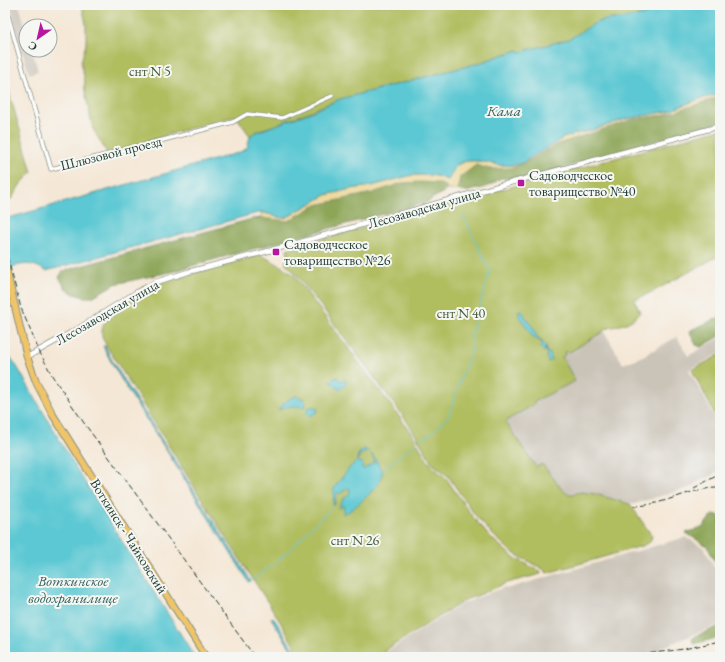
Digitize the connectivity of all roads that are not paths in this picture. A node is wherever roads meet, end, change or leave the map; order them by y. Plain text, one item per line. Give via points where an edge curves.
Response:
1 (5, 5) edge
2 (332, 96) dead end
3 (720, 126) edge
4 (5, 265) edge
5 (27, 357) junction
6 (206, 657) edge

1 - 2 street, Шлюзовой проезд via 51,169 233,122 247,114 282,118
3 - 5 street, Лесозаводская улица via 156,282
4 - 5 main road, Воткинск - Чайковский
5 - 6 main road, Воткинск - Чайковский via 53,415

